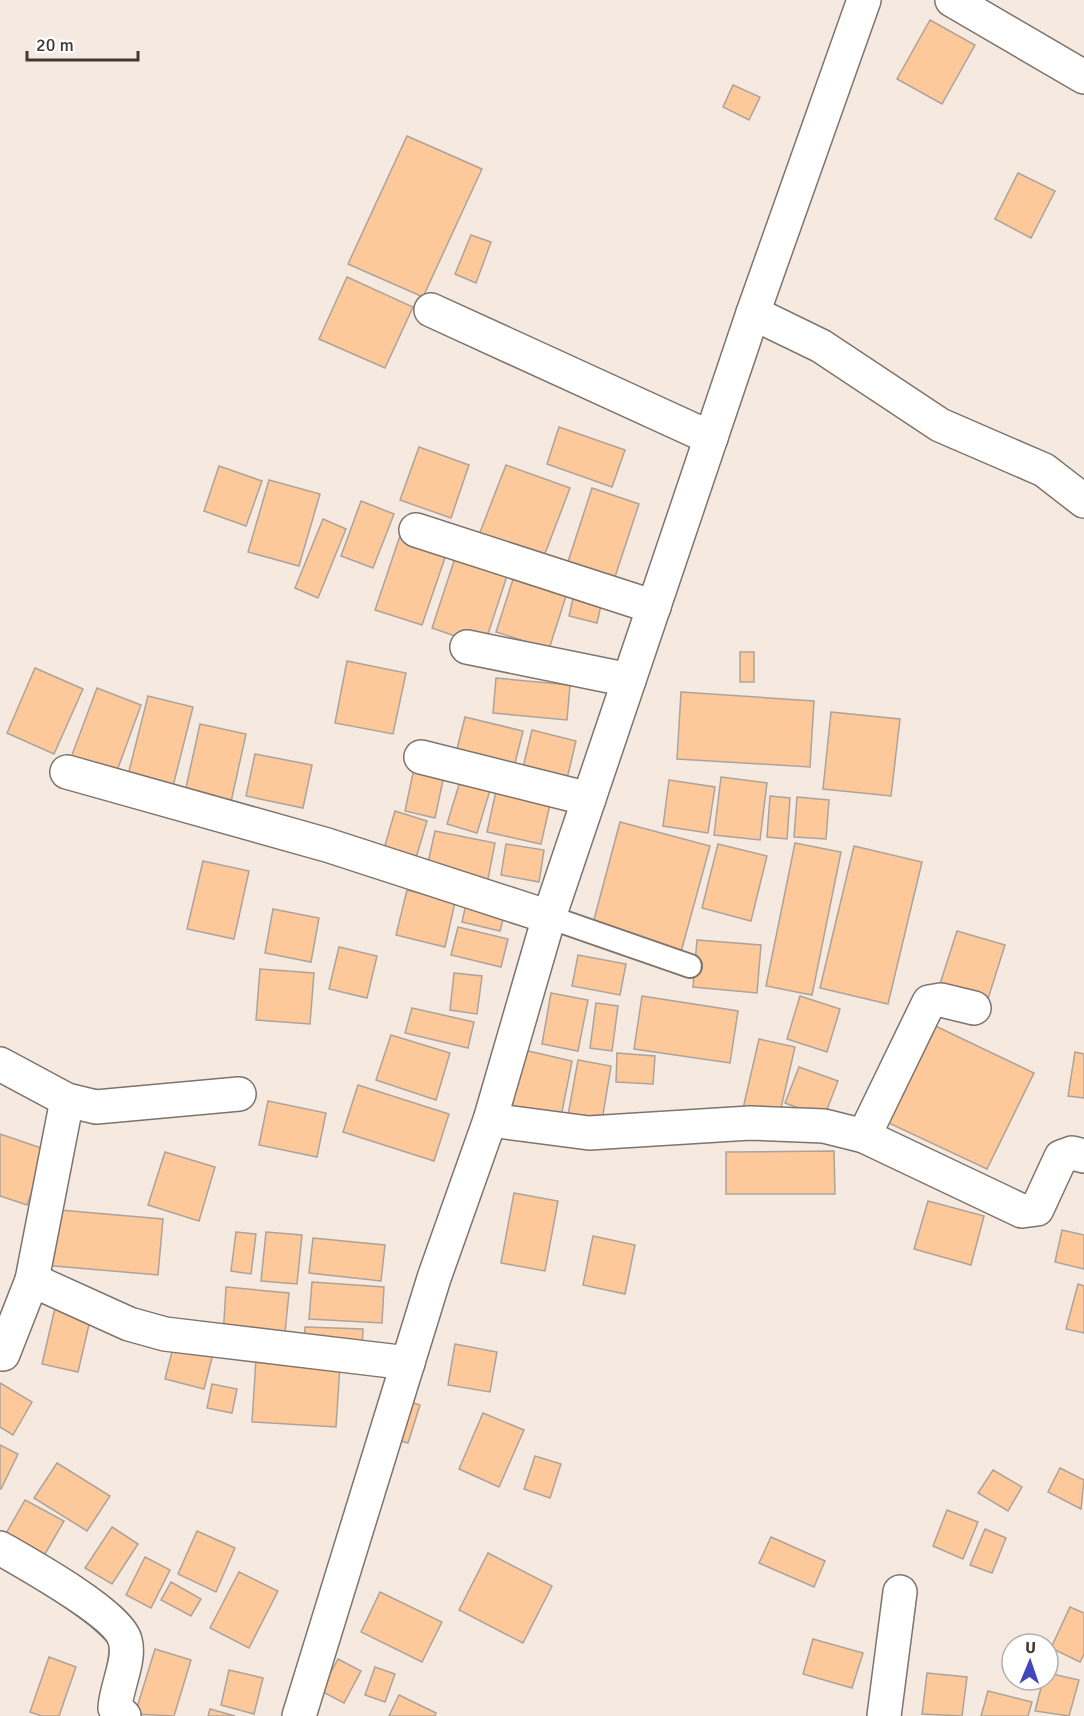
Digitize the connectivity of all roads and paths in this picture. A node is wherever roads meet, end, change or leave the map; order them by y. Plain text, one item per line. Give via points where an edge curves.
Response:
1 (864, 0) edge
2 (952, 0) edge
3 (1084, 77) edge
4 (431, 310) dead end
5 (753, 313) junction
6 (711, 438) junction
7 (1084, 501) edge
8 (416, 530) dead end
9 (654, 607) junction
10 (467, 647) dead end
11 (629, 680) junction
12 (421, 757) dead end
13 (67, 772) dead end
14 (589, 799) junction
15 (549, 916) junction
16 (690, 966) dead end
17 (974, 1008) dead end
18 (0, 1064) edge
19 (239, 1094) dead end
20 (67, 1100) junction
21 (490, 1120) junction
22 (864, 1136) junction
23 (1084, 1156) edge
24 (32, 1280) junction
25 (3, 1354) dead end
26 (408, 1363) junction
27 (0, 1548) edge
28 (900, 1592) dead end
29 (124, 1716) edge
30 (299, 1716) edge
31 (884, 1716) edge

1 - 5 street
2 - 3 street
4 - 6 street
5 - 6 street
5 - 7 street via 821,346 940,425 1044,470
6 - 9 street
8 - 9 street
9 - 11 street
10 - 11 street
11 - 14 street
12 - 14 street
13 - 15 street via 327,845
14 - 15 street
15 - 16 lane
15 - 21 street
17 - 22 street via 941,1000 929,1002
18 - 20 street
19 - 20 street via 108,1108
20 - 24 street
21 - 22 street via 589,1133 750,1123 824,1126
21 - 26 street
22 - 23 street via 1022,1211 1037,1209 1061,1157 1072,1153
24 - 25 street
24 - 26 street via 129,1324 165,1334
26 - 30 street
27 - 29 street via 119,1627 126,1649 116,1708
28 - 31 street

